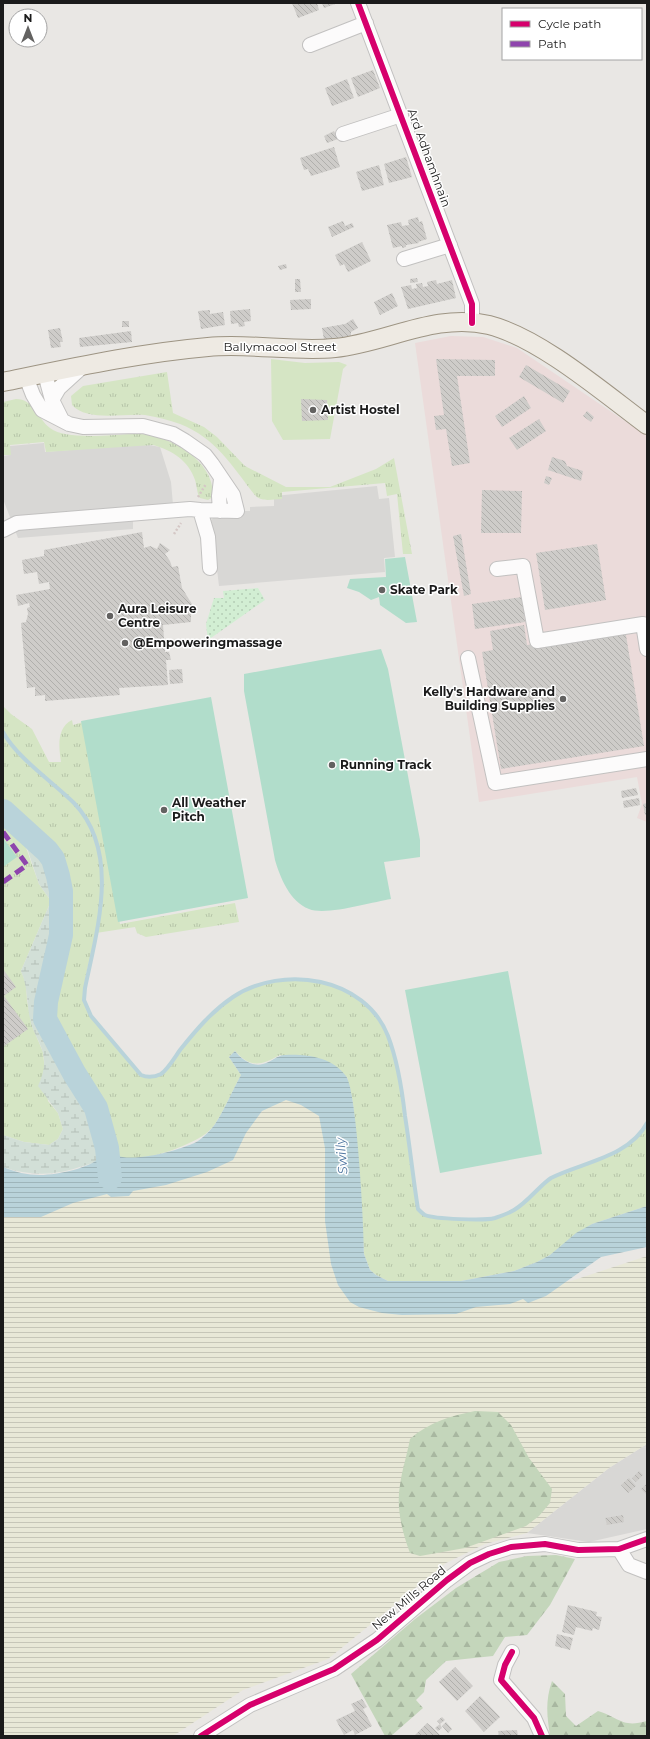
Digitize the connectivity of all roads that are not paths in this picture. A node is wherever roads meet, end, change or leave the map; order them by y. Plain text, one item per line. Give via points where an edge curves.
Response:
1 (358, 3) edge
2 (366, 23) junction
3 (310, 45) dead end
4 (401, 115) junction
5 (343, 134) dead end
6 (450, 245) junction
7 (404, 259) dead end
8 (472, 322) junction
9 (82, 367) junction
10 (45, 374) junction
11 (26, 378) junction
12 (3, 382) edge
13 (52, 400) junction
14 (62, 420) junction
15 (647, 425) edge
16 (221, 479) junction
17 (200, 510) junction
18 (220, 510) junction
19 (3, 530) edge
20 (210, 568) dead end
21 (497, 569) dead end
22 (647, 649) edge
23 (468, 658) dead end
24 (647, 758) edge
25 (647, 1539) edge
26 (620, 1549) junction
27 (647, 1572) edge
28 (512, 1652) dead end
29 (201, 1736) edge
30 (542, 1736) edge

1 - 2 street, Ard Adhamhnain
2 - 3 street
2 - 4 street, Ard Adhamhnain
4 - 5 street, Ard Adhamhnain
4 - 6 street, Ard Adhamhnain
6 - 7 street
6 - 8 street, Ard Adhamhnain via 472,304
8 - 9 main road, Ballymacool Street via 435,324 357,345 334,348 212,346 154,353
8 - 15 main road, Ballymacool Street via 500,328 522,337
9 - 10 main road, Ballymacool Street
9 - 13 street via 60,388
10 - 11 main road, Ballymacool Street
10 - 13 street
11 - 12 main road, Ballymacool Street
11 - 14 street via 42,410
13 - 14 street
14 - 16 street via 75,426 143,426 173,434 205,455
16 - 18 street
16 - 18 street via 233,495 237,511
17 - 18 street
17 - 19 street via 17,523
17 - 20 street via 208,537
21 - 22 street via 523,566 537,641 643,624
23 - 24 street via 496,783
25 - 26 street, New Mills Road
26 - 27 street via 628,1566
26 - 29 street, New Mills Road via 578,1550 545,1544 511,1547 489,1554 470,1563 447,1580 377,1640 334,1669 250,1705
28 - 30 street via 505,1665 502,1680 534,1718

